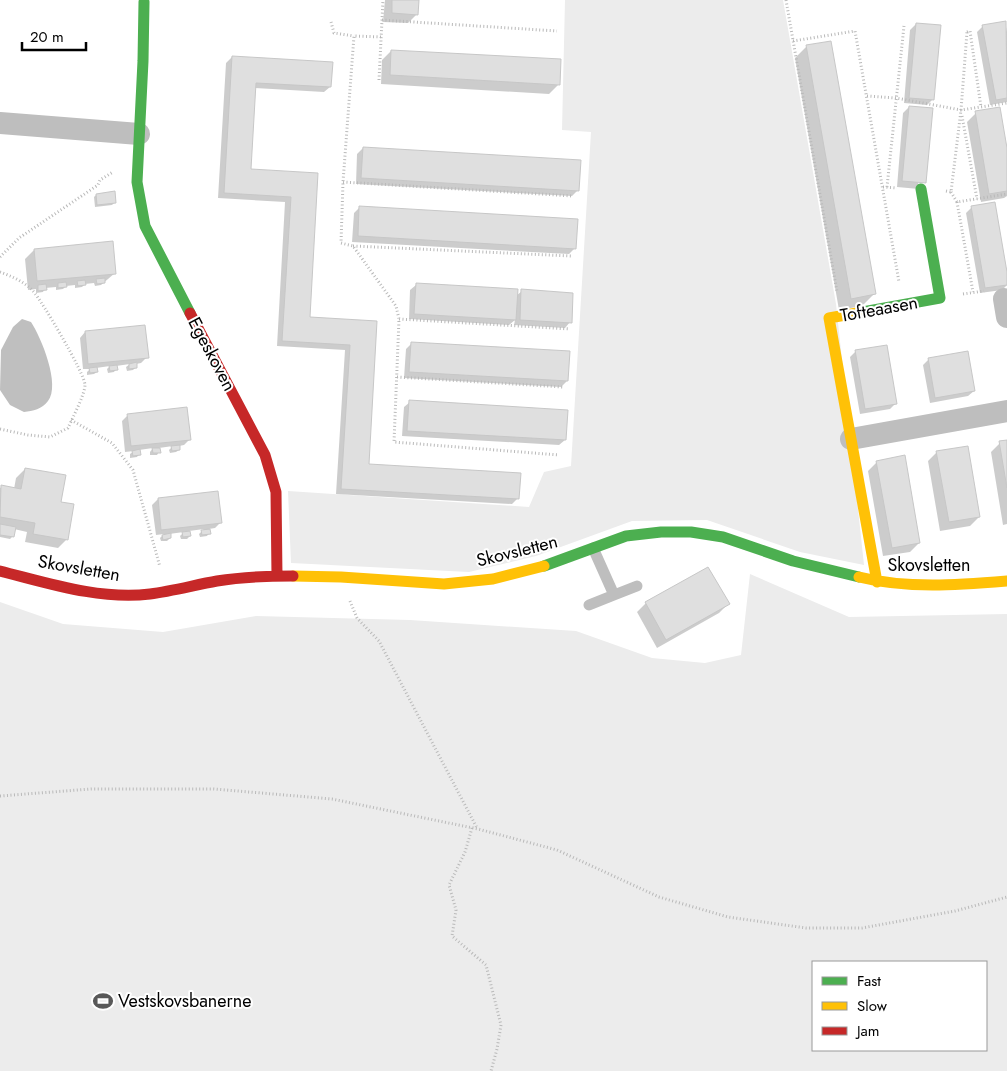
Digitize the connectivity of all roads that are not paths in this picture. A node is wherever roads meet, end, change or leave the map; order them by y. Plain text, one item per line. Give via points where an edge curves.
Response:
1 (144, 2) dead end
2 (0, 123) edge
3 (139, 134) junction
4 (920, 189) road end
5 (1007, 411) edge
6 (851, 439) junction
7 (593, 548) junction
8 (0, 571) edge
9 (278, 576) junction
10 (1007, 581) edge
11 (877, 582) junction
12 (637, 586) dead end
13 (614, 595) junction
14 (589, 605) dead end

1 - 3 street, Egeskoven
2 - 3 street
3 - 9 street, Egeskoven via 137,182 145,226 265,455 276,492
4 - 6 street, Tofteaasen via 940,298 829,318
5 - 6 street
6 - 11 street, Tofteaasen
7 - 9 street, Skovsletten via 535,569 493,579 444,584
7 - 11 street, Skovsletten via 626,536 691,532 723,537 793,561
7 - 13 lane
8 - 9 street, Skovsletten via 67,588 112,595 150,594 219,581
10 - 11 street, Skovsletten via 924,585
12 - 13 lane
13 - 14 lane

